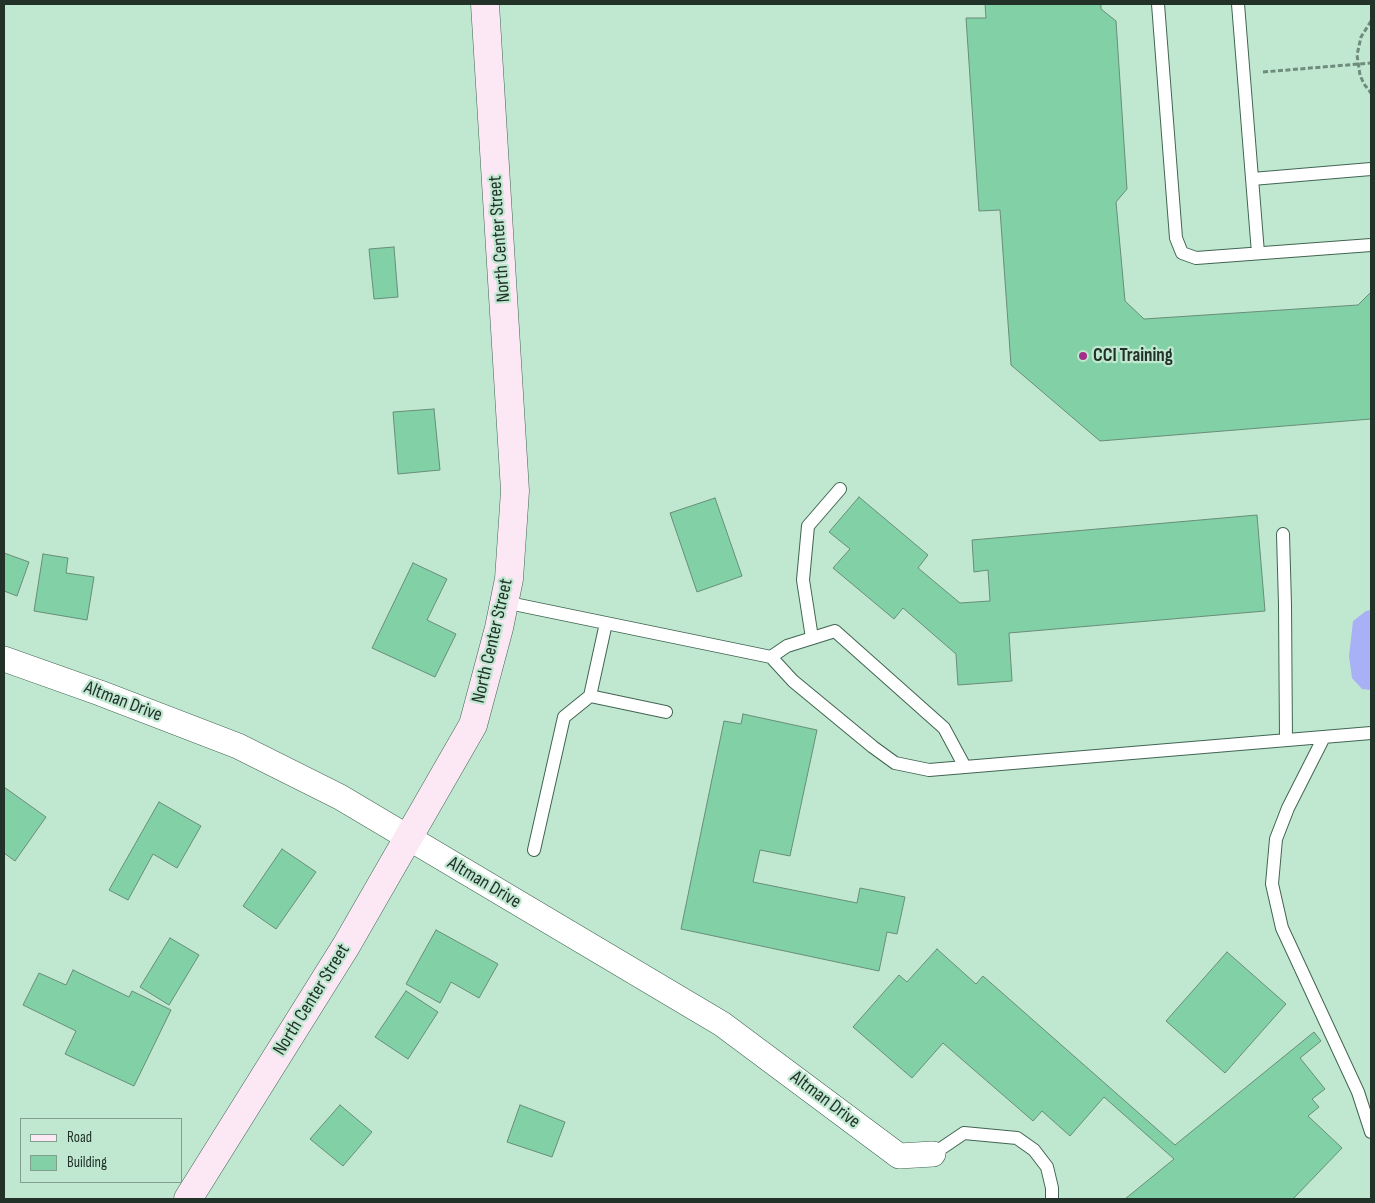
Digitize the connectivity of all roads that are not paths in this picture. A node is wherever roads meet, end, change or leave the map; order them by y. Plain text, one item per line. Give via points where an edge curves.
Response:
1 (485, 4) edge
2 (1158, 4) edge
3 (1238, 4) edge
4 (1371, 169) edge
5 (1252, 179) junction
6 (1371, 245) edge
7 (1258, 253) junction
8 (840, 489) dead end
9 (1283, 534) dead end
10 (504, 602) junction
11 (606, 623) junction
12 (812, 638) junction
13 (771, 657) junction
14 (4, 659) edge
15 (590, 696) junction
16 (666, 712) dead end
17 (1371, 733) edge
18 (1324, 736) junction
19 (1286, 740) junction
20 (964, 767) junction
21 (408, 838) junction
22 (534, 850) dead end
23 (1371, 1132) edge
24 (933, 1154) joint
25 (188, 1199) edge
26 (1052, 1199) edge

1 - 10 main road, North Center Street via 515,492 509,579
2 - 7 lane via 1176,238 1182,254 1196,258
3 - 5 lane
4 - 5 lane
5 - 7 lane
6 - 7 lane
8 - 12 lane via 808,526 803,580
9 - 19 lane
10 - 11 lane
10 - 21 main road, North Center Street via 473,725
11 - 13 lane
11 - 15 lane
12 - 13 lane via 787,646
12 - 20 lane via 835,631 944,728
13 - 20 lane via 793,680 895,763 929,770
14 - 21 street, Altman Drive via 238,746 340,797
15 - 16 lane
15 - 22 lane via 564,717
17 - 18 lane
18 - 19 lane
18 - 23 lane via 1276,839 1272,884 1282,928 1358,1092
19 - 20 lane
21 - 24 street, Altman Drive via 722,1024 899,1156
21 - 25 main road, North Center Street via 346,946
24 - 26 lane via 964,1132 1017,1138 1034,1150 1047,1167

